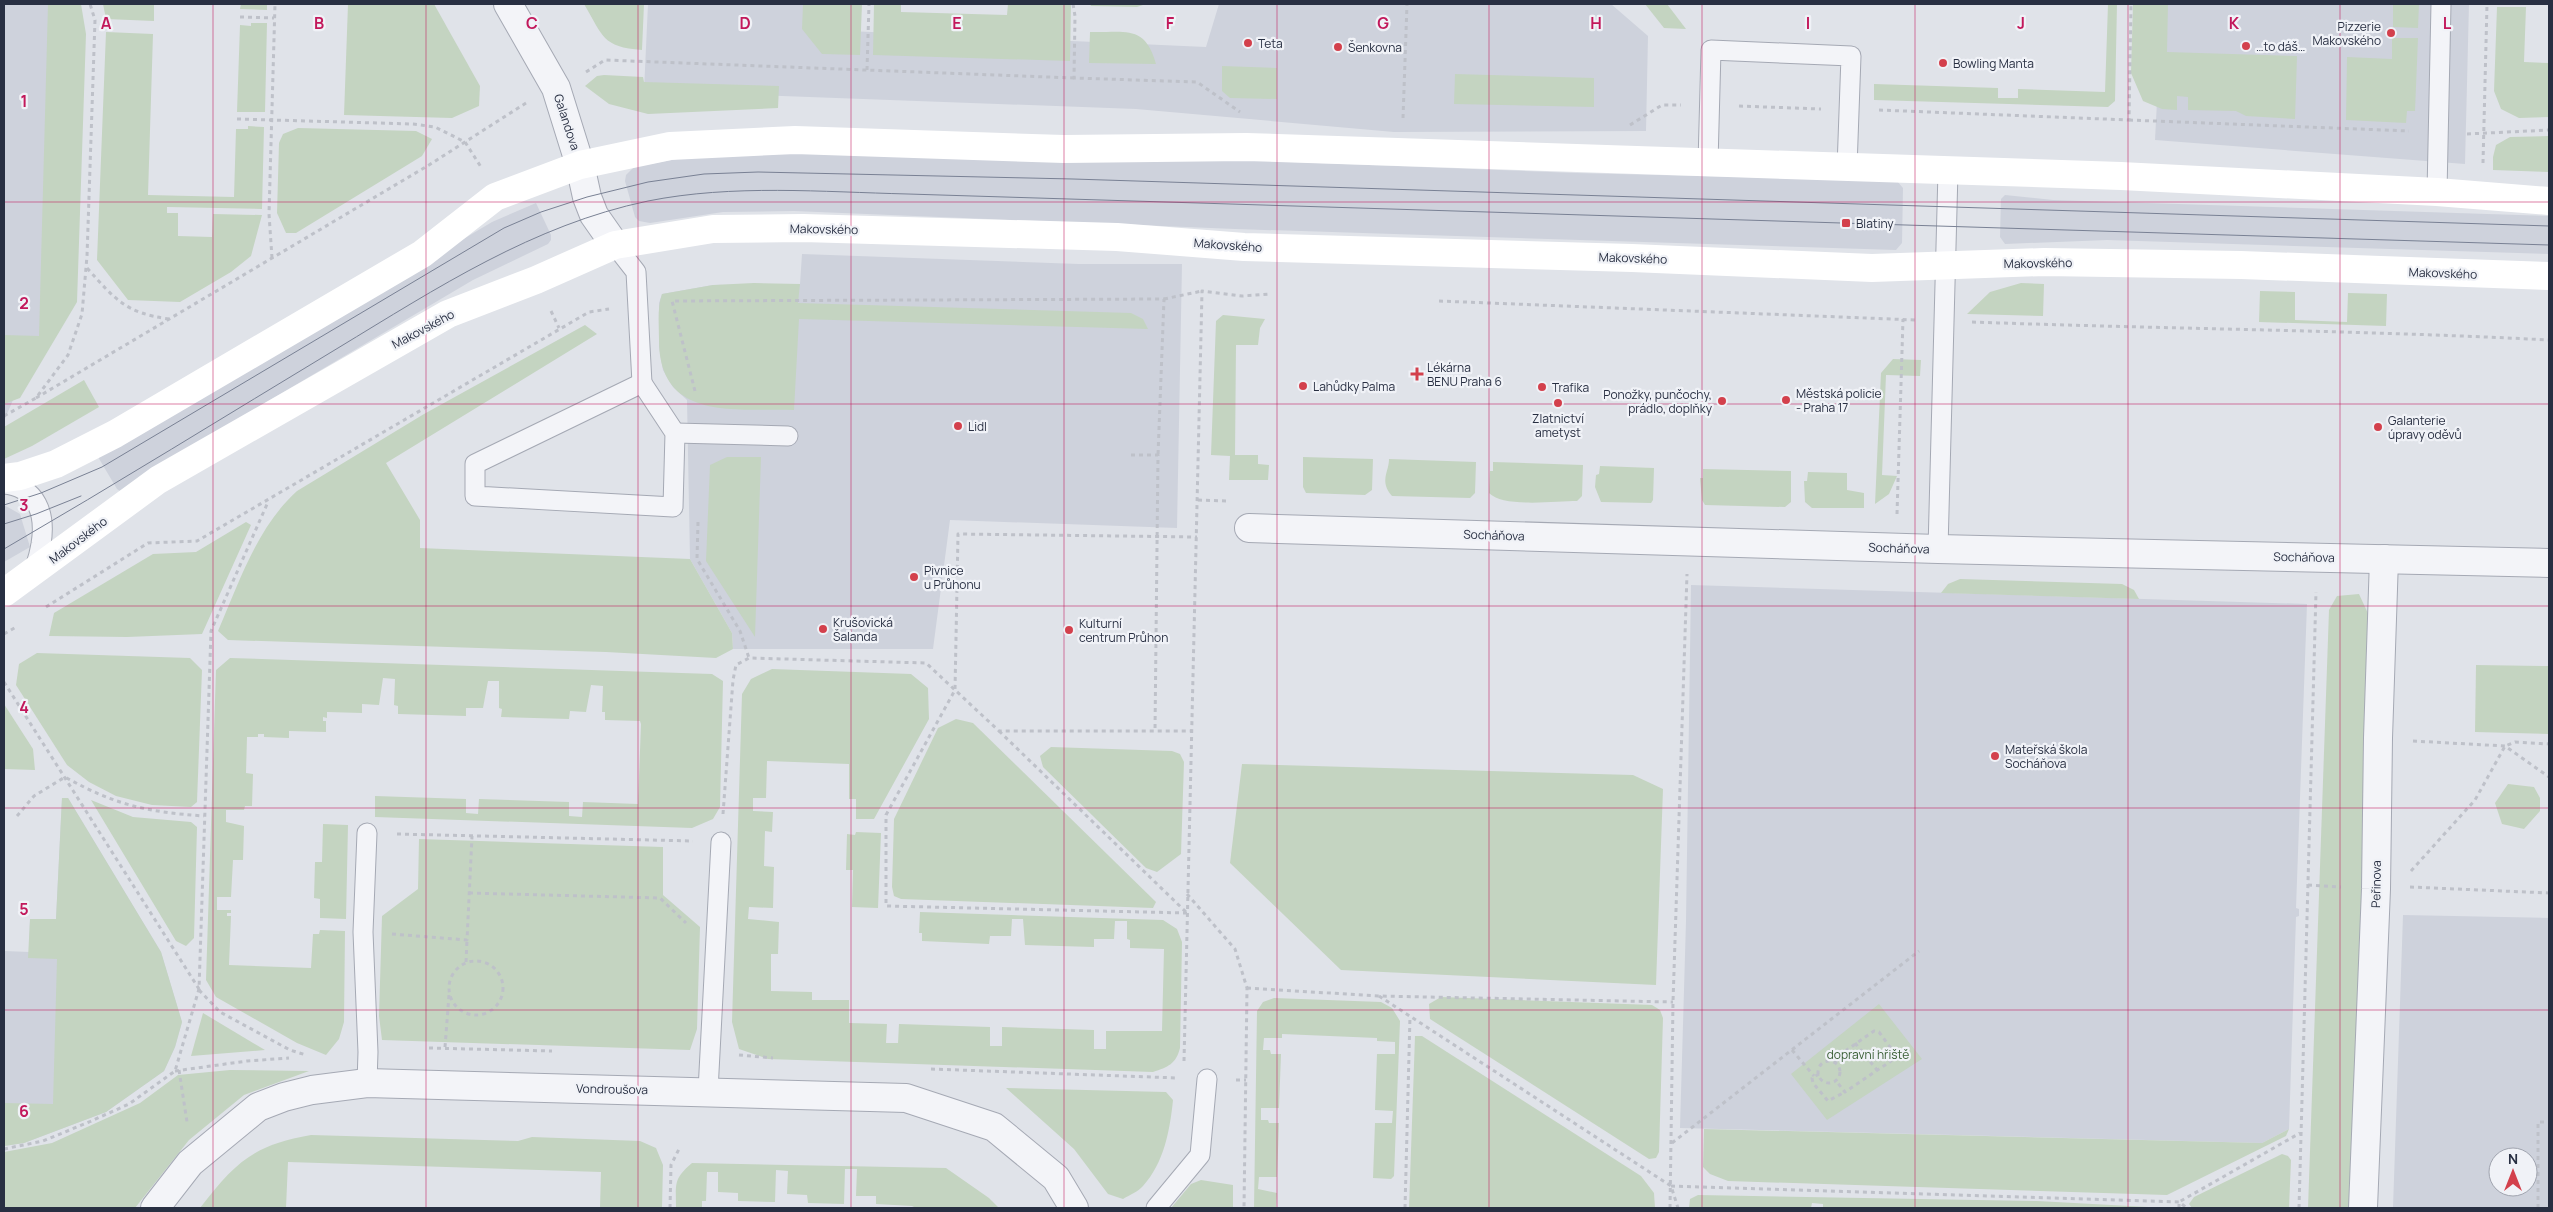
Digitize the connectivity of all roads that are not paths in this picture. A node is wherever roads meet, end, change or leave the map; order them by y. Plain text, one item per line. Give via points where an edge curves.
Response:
1 (508, 4) edge
2 (2441, 4) edge
3 (1708, 163) junction
4 (580, 165) junction
5 (1847, 168) junction
6 (1948, 171) junction
7 (2437, 192) junction
8 (2549, 201) edge
9 (615, 245) junction
10 (1946, 267) junction
11 (2549, 276) edge
12 (642, 383) junction
13 (675, 433) junction
14 (788, 436) dead end
15 (4, 478) edge
16 (4, 484) edge
17 (1248, 528) dead end
18 (1938, 537) junction
19 (2384, 559) junction
20 (2549, 563) edge
21 (28, 578) junction
22 (4, 594) edge
23 (367, 834) road end
24 (721, 842) road end
25 (1207, 1079) road end
26 (367, 1083) junction
27 (708, 1091) junction
28 (155, 1208) edge
29 (1074, 1208) edge
30 (1156, 1208) edge
31 (2363, 1208) edge

1 - 4 street, Galandova via 556,88
2 - 7 lane
3 - 4 street via 1246,147 1064,149 795,140 670,146
3 - 5 street
3 - 5 lane via 1711,50 1851,56
4 - 9 street, Galandova via 594,215
4 - 15 street via 495,197 422,254 115,434 56,464
5 - 6 street
6 - 7 street
6 - 10 lane
7 - 8 street
9 - 10 street, Makovského via 714,230 803,228 1117,236 1244,247 1623,257 1872,268
9 - 12 lane via 636,272
9 - 21 street, Makovského via 448,314 158,480
10 - 11 street, Makovského via 2083,262
10 - 18 lane
12 - 13 lane
12 - 13 lane via 475,464 475,496 672,507
13 - 14 lane
16 - 21 lane via 28,492 36,500 43,518 38,559
17 - 18 street, Socháňova via 1688,541
18 - 19 street, Socháňova
19 - 20 street, Socháňova
19 - 31 street, Peřinova via 2378,738 2387,887
21 - 22 street, Makovského
23 - 26 lane via 363,932
24 - 27 lane
25 - 30 lane via 1200,1155
26 - 27 street, Vondroušova
26 - 28 street, Vondroušova via 312,1090 258,1107 190,1163
27 - 29 street, Vondroušova via 906,1098 994,1128 1056,1178

